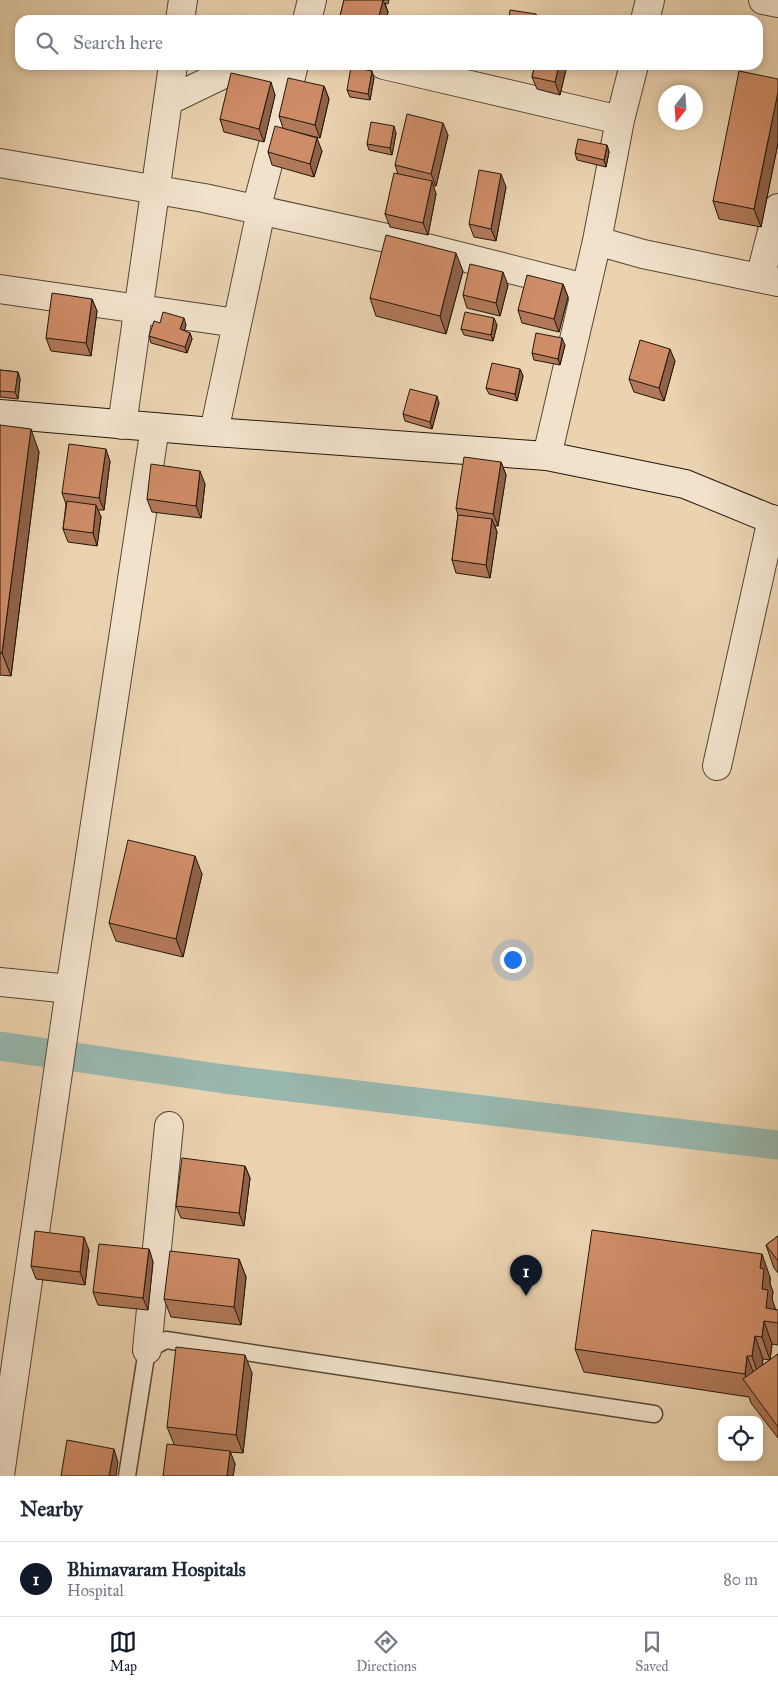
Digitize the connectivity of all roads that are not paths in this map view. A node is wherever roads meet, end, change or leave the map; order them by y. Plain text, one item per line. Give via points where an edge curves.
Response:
1 (183, 0) edge
2 (312, 0) edge
3 (650, 0) edge
4 (763, 0) edge
5 (778, 3) edge
6 (181, 15) edge
7 (308, 15) edge
8 (646, 15) edge
9 (172, 70) edge
10 (405, 70) edge
11 (633, 70) edge
12 (292, 73) edge
13 (168, 101) junction
14 (620, 120) junction
15 (0, 163) edge
16 (156, 190) junction
17 (778, 208) edge
18 (259, 210) junction
19 (597, 241) junction
20 (769, 280) edge
21 (586, 288) junction
22 (0, 289) edge
23 (139, 309) junction
24 (237, 323) junction
25 (0, 414) edge
26 (122, 424) junction
27 (155, 427) junction
28 (214, 432) junction
29 (547, 456) junction
30 (775, 520) edge
31 (717, 766) dead end
32 (0, 982) edge
33 (70, 989) junction
34 (169, 1126) dead end
35 (147, 1350) junction
36 (654, 1414) dead end
37 (0, 1475) edge
38 (127, 1476) edge

1 - 6 street
2 - 7 street
3 - 8 street
4 - 5 street
9 - 13 street
10 - 14 street
11 - 14 street
12 - 13 street via 232,70
12 - 18 street
13 - 16 street
14 - 19 street
15 - 16 street
16 - 18 street
16 - 23 street
17 - 20 street
18 - 21 street
18 - 24 street
19 - 20 street via 643,254
19 - 21 street
21 - 29 street
22 - 23 street
23 - 24 street
23 - 26 street
24 - 28 street
25 - 26 street
26 - 27 street
27 - 28 street
27 - 33 street
28 - 29 street
29 - 30 street via 685,484
30 - 31 street
32 - 33 street
33 - 37 street
34 - 35 street
35 - 36 lane via 166,1340
35 - 38 lane

